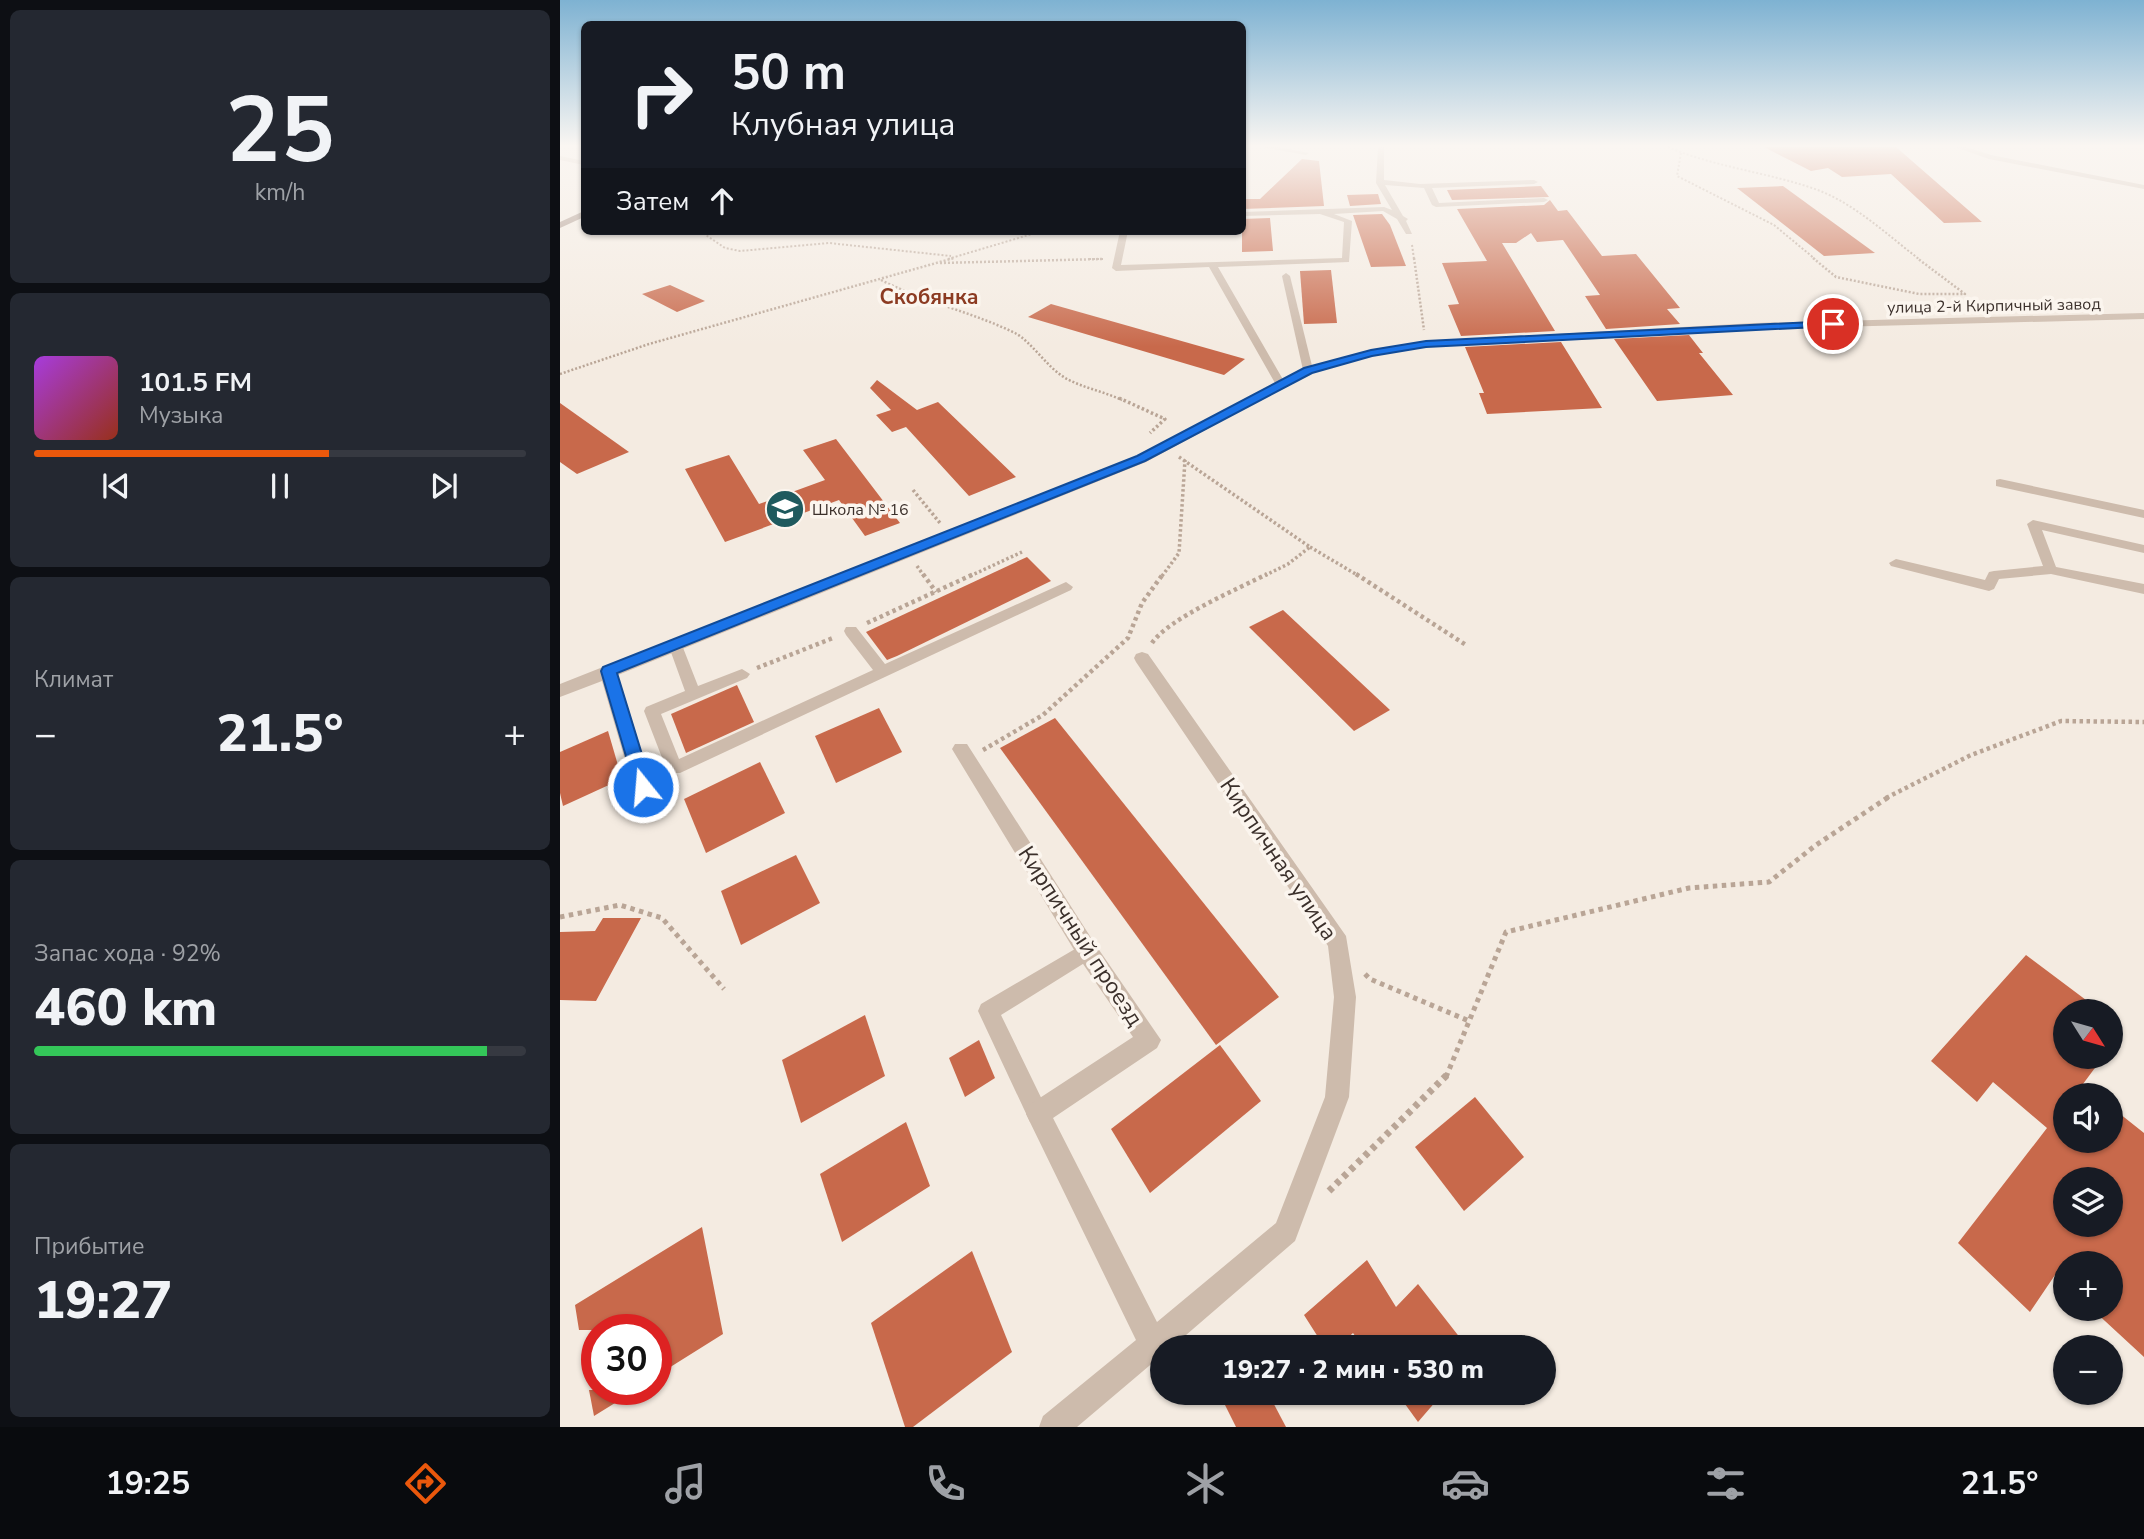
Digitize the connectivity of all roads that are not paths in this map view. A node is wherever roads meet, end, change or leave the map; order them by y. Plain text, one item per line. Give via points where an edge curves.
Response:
1 (1326, 214) edge
2 (1393, 214) edge
3 (1400, 214) edge
4 (581, 215) edge
5 (1404, 219) junction
6 (1348, 221) junction
7 (560, 225) edge
8 (1409, 232) road end
9 (1123, 235) edge
10 (1211, 263) junction
11 (1286, 276) dead end
12 (2144, 316) edge
13 (1308, 370) junction
14 (1280, 383) junction
15 (2000, 484) dead end
16 (2144, 514) edge
17 (2144, 549) edge
18 (1896, 563) dead end
19 (2051, 570) junction
20 (1066, 587) dead end
21 (2144, 589) edge
22 (851, 631) road end
23 (675, 644) junction
24 (1142, 658) road end
25 (608, 671) junction
26 (883, 672) junction
27 (742, 674) road end
28 (560, 691) edge
29 (694, 694) junction
30 (964, 755) road end
31 (650, 811) dead end
32 (1087, 951) junction
33 (1038, 1114) junction
34 (1163, 1335) edge
35 (1150, 1337) edge
36 (1150, 1346) edge
37 (1054, 1427) edge

1 - 6 lane
2 - 5 lane
3 - 5 lane
4 - 7 main road
5 - 6 lane
5 - 8 lane
6 - 10 lane via 1346,260
9 - 10 lane via 1115,268
10 - 14 lane
11 - 13 lane
12 - 13 street, улица 2-й Кирпичный завод via 1755,326 1426,344
13 - 14 street, улица 2-й Кирпичный завод
14 - 23 street, улица 2-й Кирпичный завод via 1166,445
15 - 16 lane
17 - 19 lane via 2033,524
18 - 19 lane via 1989,586 1994,575
19 - 21 lane
20 - 26 lane
22 - 26 lane
23 - 25 street, улица 2-й Кирпичный завод
23 - 29 lane
24 - 34 street, Кирпичная улица via 1338,943 1345,998 1337,1097 1286,1233
25 - 28 street, улица 2-й Кирпичный завод
25 - 31 street
26 - 29 lane via 674,768 652,711
27 - 29 lane
30 - 32 street, Кирпичный проезд
32 - 33 lane via 988,1011
32 - 33 street, Кирпичный проезд via 1149,1040
33 - 35 street
36 - 37 street, Кирпичная улица

